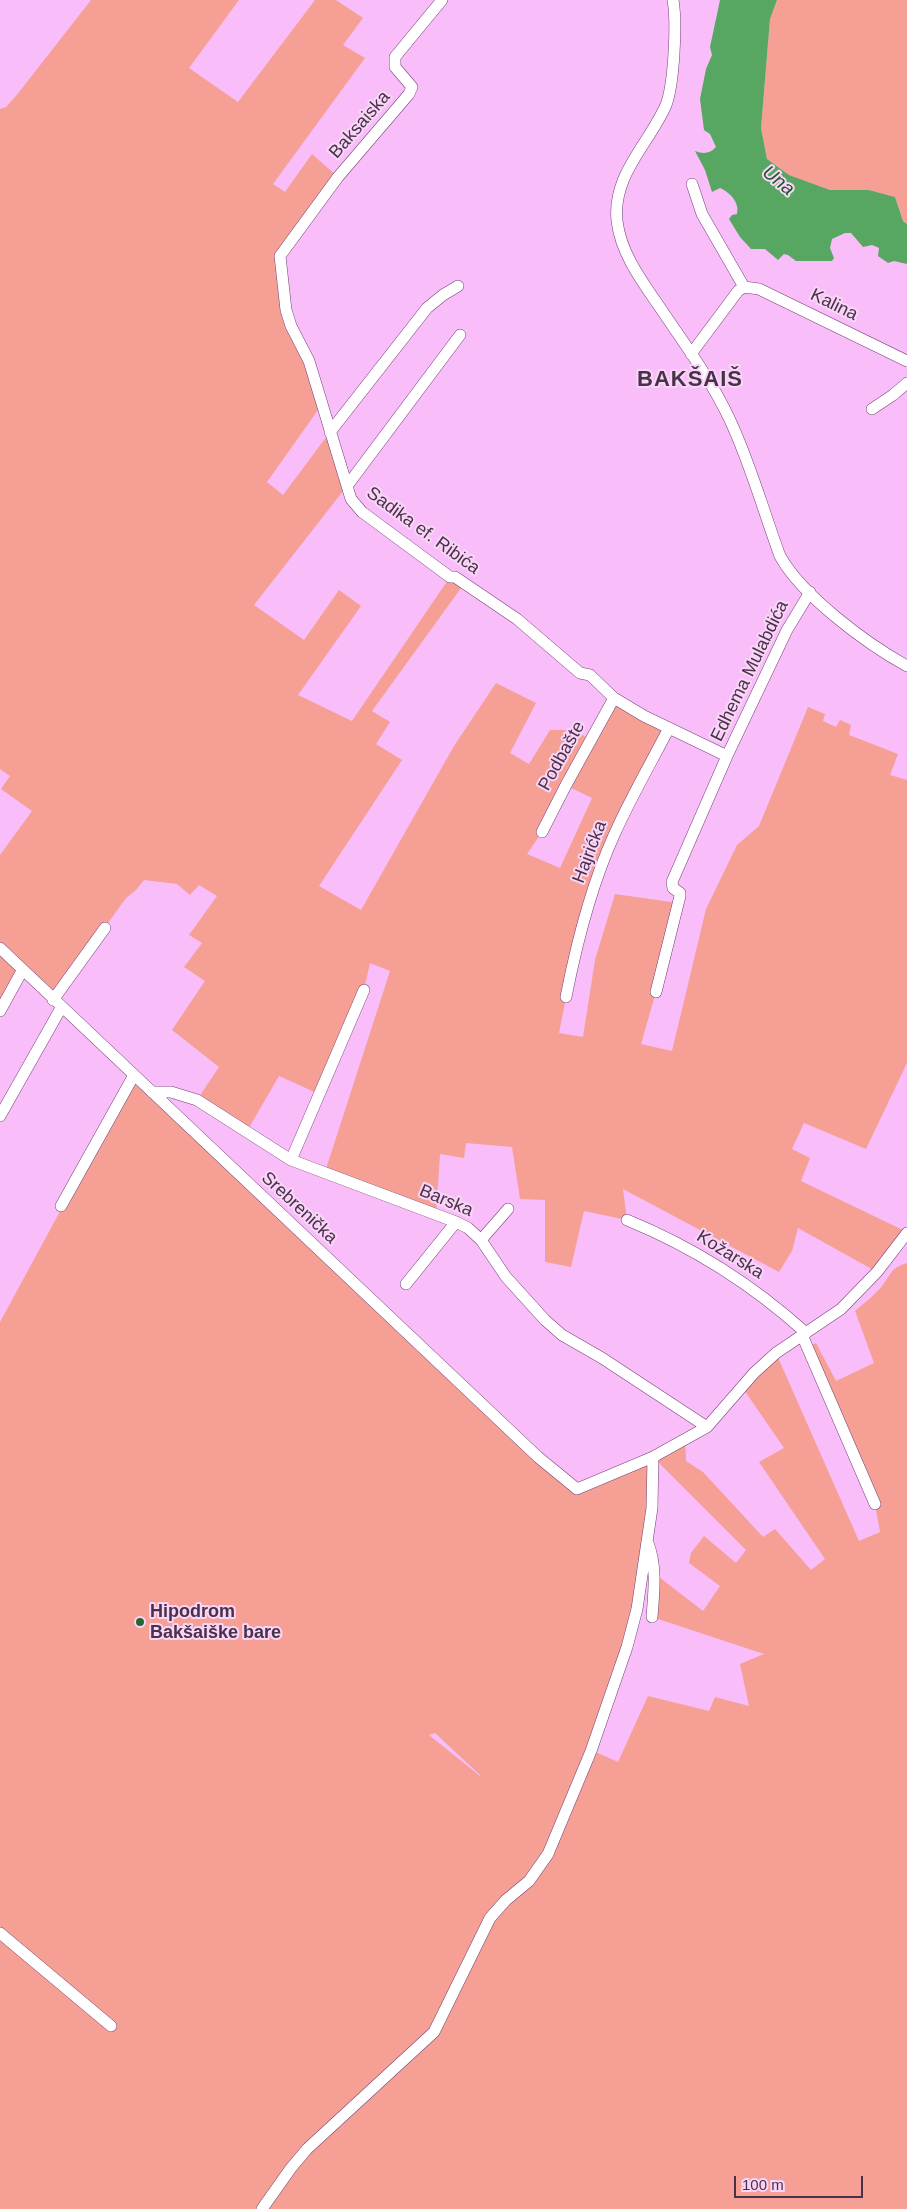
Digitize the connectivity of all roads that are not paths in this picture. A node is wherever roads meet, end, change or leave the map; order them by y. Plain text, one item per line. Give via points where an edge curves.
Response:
1 (442, 0) edge
2 (672, 0) edge
3 (338, 177) joint
4 (692, 184) dead end
5 (458, 286) dead end
6 (744, 287) junction
7 (460, 335) dead end
8 (691, 354) junction
9 (907, 361) edge
10 (907, 383) edge
11 (872, 409) dead end
12 (330, 432) junction
13 (347, 486) junction
14 (810, 592) junction
15 (907, 666) edge
16 (614, 698) junction
17 (669, 728) junction
18 (722, 753) junction
19 (542, 832) dead end
20 (104, 928) dead end
21 (0, 948) edge
22 (22, 971) junction
23 (364, 990) dead end
24 (656, 992) dead end
25 (566, 997) dead end
26 (57, 1004) junction
27 (0, 1011) edge
28 (134, 1075) junction
29 (152, 1092) junction
30 (0, 1116) edge
31 (291, 1160) junction
32 (61, 1206) dead end
33 (508, 1209) dead end
34 (627, 1220) dead end
35 (456, 1222) junction
36 (907, 1233) edge
37 (481, 1240) junction
38 (406, 1284) dead end
39 (804, 1334) junction
40 (707, 1427) junction
41 (653, 1457) junction
42 (875, 1504) dead end
43 (647, 1542) junction
44 (652, 1617) dead end
45 (0, 1933) edge
46 (110, 2026) dead end
47 (262, 2209) edge

1 - 3 street, Baksaiska via 395,57 395,67 412,86 410,94
2 - 8 street via 671,85 666,103 622,180 617,221 622,246
3 - 12 street, Sadika ef. Ribića via 279,258 286,310 309,360
4 - 6 street via 702,214
5 - 12 street via 427,308
6 - 8 street
6 - 9 street, Kalina via 759,289
7 - 13 street
8 - 14 street via 728,417 780,556
10 - 11 street
12 - 13 street, Sadika ef. Ribića
13 - 16 street, Sadika ef. Ribića via 351,499 362,512 450,577 517,619 580,673 590,675
14 - 15 street via 868,642
14 - 18 street, Edhema Mulabdića
16 - 17 street, Sadika ef. Ribića
16 - 19 street, Podbašte
17 - 18 street, Sadika ef. Ribića
17 - 25 street, Hajrićka via 608,851 578,937
18 - 24 street, Edhema Mulabdića via 672,882 680,896
20 - 26 street
21 - 22 street, Srebrenička
22 - 26 street, Srebrenička
22 - 27 street
23 - 31 street
26 - 28 street, Srebrenička
26 - 30 street
28 - 29 street, Srebrenička
28 - 32 street
29 - 31 street, Barska via 171,1092 197,1100
29 - 41 street, Srebrenička via 538,1457 578,1489
31 - 35 street, Barska
33 - 37 street
34 - 39 street, Kožarska via 697,1253 774,1304
35 - 37 street, Barska
35 - 38 street
36 - 39 street via 877,1272 841,1309
37 - 40 street, Barska via 506,1277 556,1330
39 - 40 street via 754,1373
39 - 42 street
40 - 41 street
41 - 43 street via 652,1508
43 - 44 street via 655,1574
43 - 47 street via 637,1609 627,1647 591,1751 548,1854 529,1881 490,1918 434,2032 307,2149
45 - 46 street

